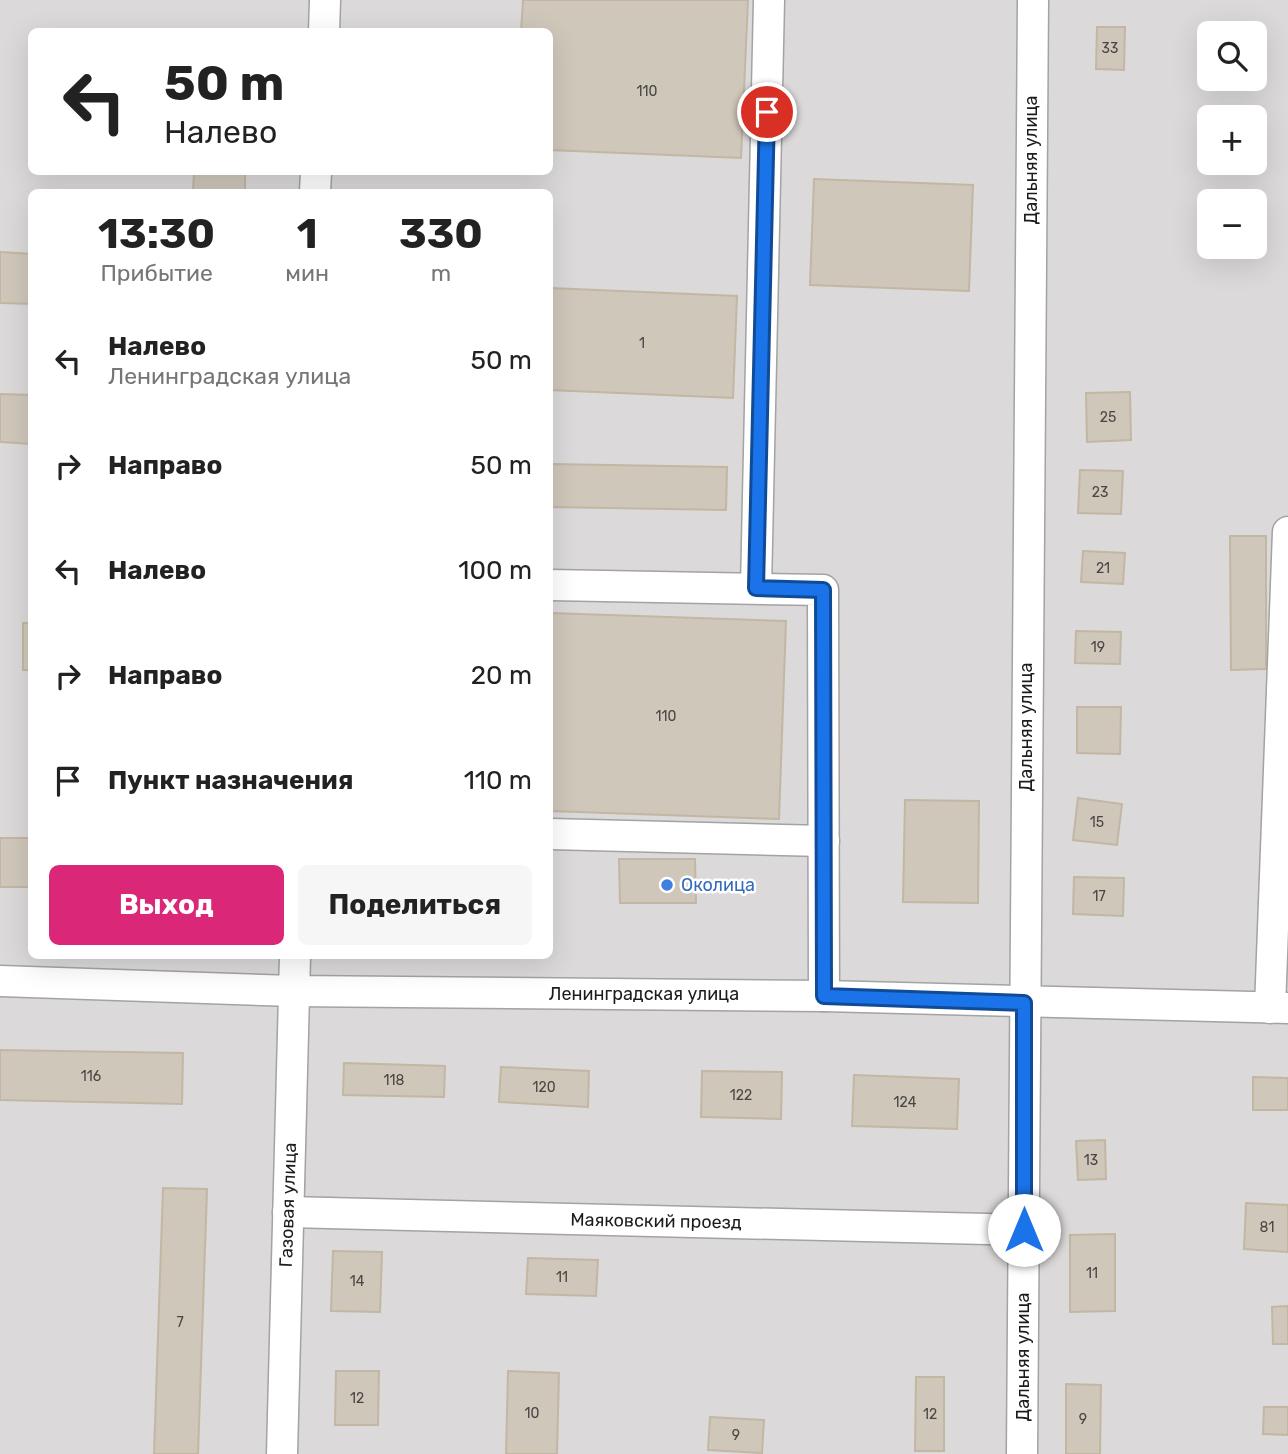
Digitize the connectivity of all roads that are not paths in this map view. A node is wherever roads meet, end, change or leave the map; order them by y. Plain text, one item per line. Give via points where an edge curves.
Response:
1 (326, 0) edge
2 (769, 0) edge
3 (1032, 0) edge
4 (324, 28) edge
5 (1288, 533) edge
6 (553, 585) edge
7 (756, 588) junction
8 (553, 834) edge
9 (824, 841) junction
10 (295, 959) edge
11 (0, 981) edge
12 (294, 991) junction
13 (824, 996) junction
14 (1024, 1003) junction
15 (1279, 1008) edge
16 (288, 1212) junction
17 (1024, 1230) junction
18 (282, 1454) edge
19 (1022, 1454) edge

1 - 4 street
2 - 7 street
3 - 14 street, Дальняя улица
5 - 15 street
6 - 7 street
7 - 9 street via 823,590
8 - 9 street
9 - 13 street
10 - 12 street, Газовая улица
11 - 12 street, Ленинградская улица
12 - 13 street, Ленинградская улица
12 - 16 street, Газовая улица
13 - 14 street, Ленинградская улица
14 - 15 street, Ленинградская улица
14 - 17 street, Дальняя улица
16 - 17 street, Маяковский проезд
16 - 18 street, Газовая улица
17 - 19 street, Дальняя улица

